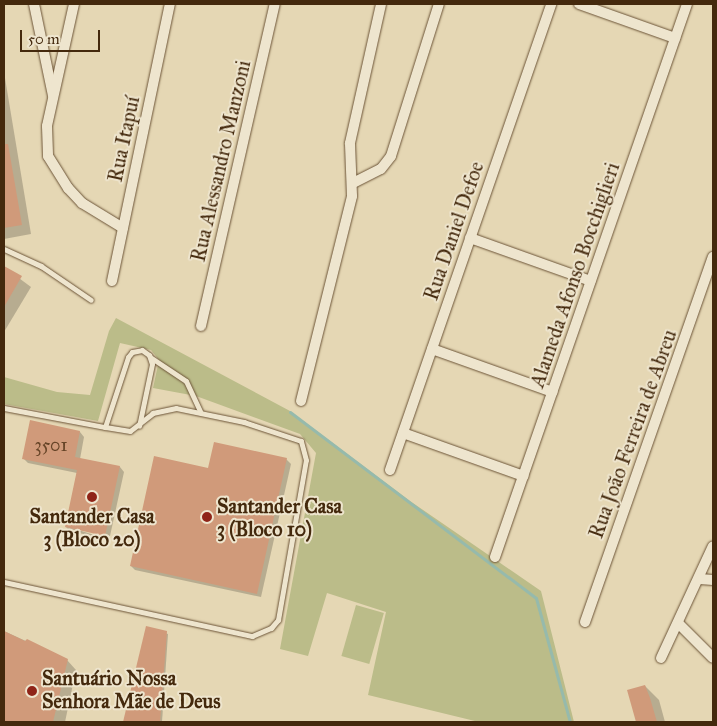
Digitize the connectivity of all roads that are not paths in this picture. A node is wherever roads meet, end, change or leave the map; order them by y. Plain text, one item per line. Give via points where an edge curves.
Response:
1 (34, 4) edge
2 (74, 4) edge
3 (170, 4) edge
4 (275, 4) edge
5 (382, 4) edge
6 (439, 4) edge
7 (551, 4) edge
8 (579, 4) edge
9 (687, 4) edge
10 (675, 38) junction
11 (54, 100) junction
12 (353, 183) junction
13 (123, 228) junction
14 (470, 238) junction
15 (4, 248) edge
16 (713, 257) edge
17 (112, 281) dead end
18 (591, 281) junction
19 (91, 300) dead end
20 (201, 326) dead end
21 (432, 349) junction
22 (150, 357) junction
23 (553, 392) junction
24 (301, 401) dead end
25 (4, 408) edge
26 (201, 413) junction
27 (105, 427) junction
28 (139, 427) junction
29 (403, 433) junction
30 (390, 470) dead end
31 (524, 476) junction
32 (713, 546) edge
33 (495, 556) dead end
34 (700, 579) junction
35 (713, 580) edge
36 (4, 582) edge
37 (585, 622) dead end
38 (678, 623) junction
39 (661, 658) dead end
40 (713, 658) edge

1 - 11 street
2 - 11 street
3 - 13 street, Rua Itapuí
4 - 20 street, Rua Alessandro Manzoni
5 - 12 street via 350,143
6 - 12 street via 390,156 381,168
7 - 14 street, Rua Daniel Defoe
8 - 10 street
9 - 10 street, Alameda Afonso Bocchiglieri
10 - 18 street, Alameda Afonso Bocchiglieri
11 - 13 street via 46,142 56,172 82,203
12 - 24 street
13 - 17 street, Rua Itapuí
14 - 18 street
14 - 21 street, Rua Daniel Defoe
15 - 19 lane via 41,266
16 - 37 street, Rua João Ferreira de Abreu
18 - 23 street, Alameda Afonso Bocchiglieri
21 - 23 street
21 - 29 street, Rua Daniel Defoe
22 - 26 lane via 186,381
22 - 27 lane via 142,350 128,357
22 - 28 lane
23 - 31 street, Alameda Afonso Bocchiglieri
25 - 27 lane
26 - 28 lane via 164,409
26 - 36 lane via 298,437 304,445 306,460 281,612 271,628 252,636
27 - 28 lane via 130,431
29 - 30 street, Rua Daniel Defoe
29 - 31 street
31 - 33 street, Alameda Afonso Bocchiglieri
32 - 34 street
34 - 35 street
34 - 38 street
38 - 39 street
38 - 40 street

